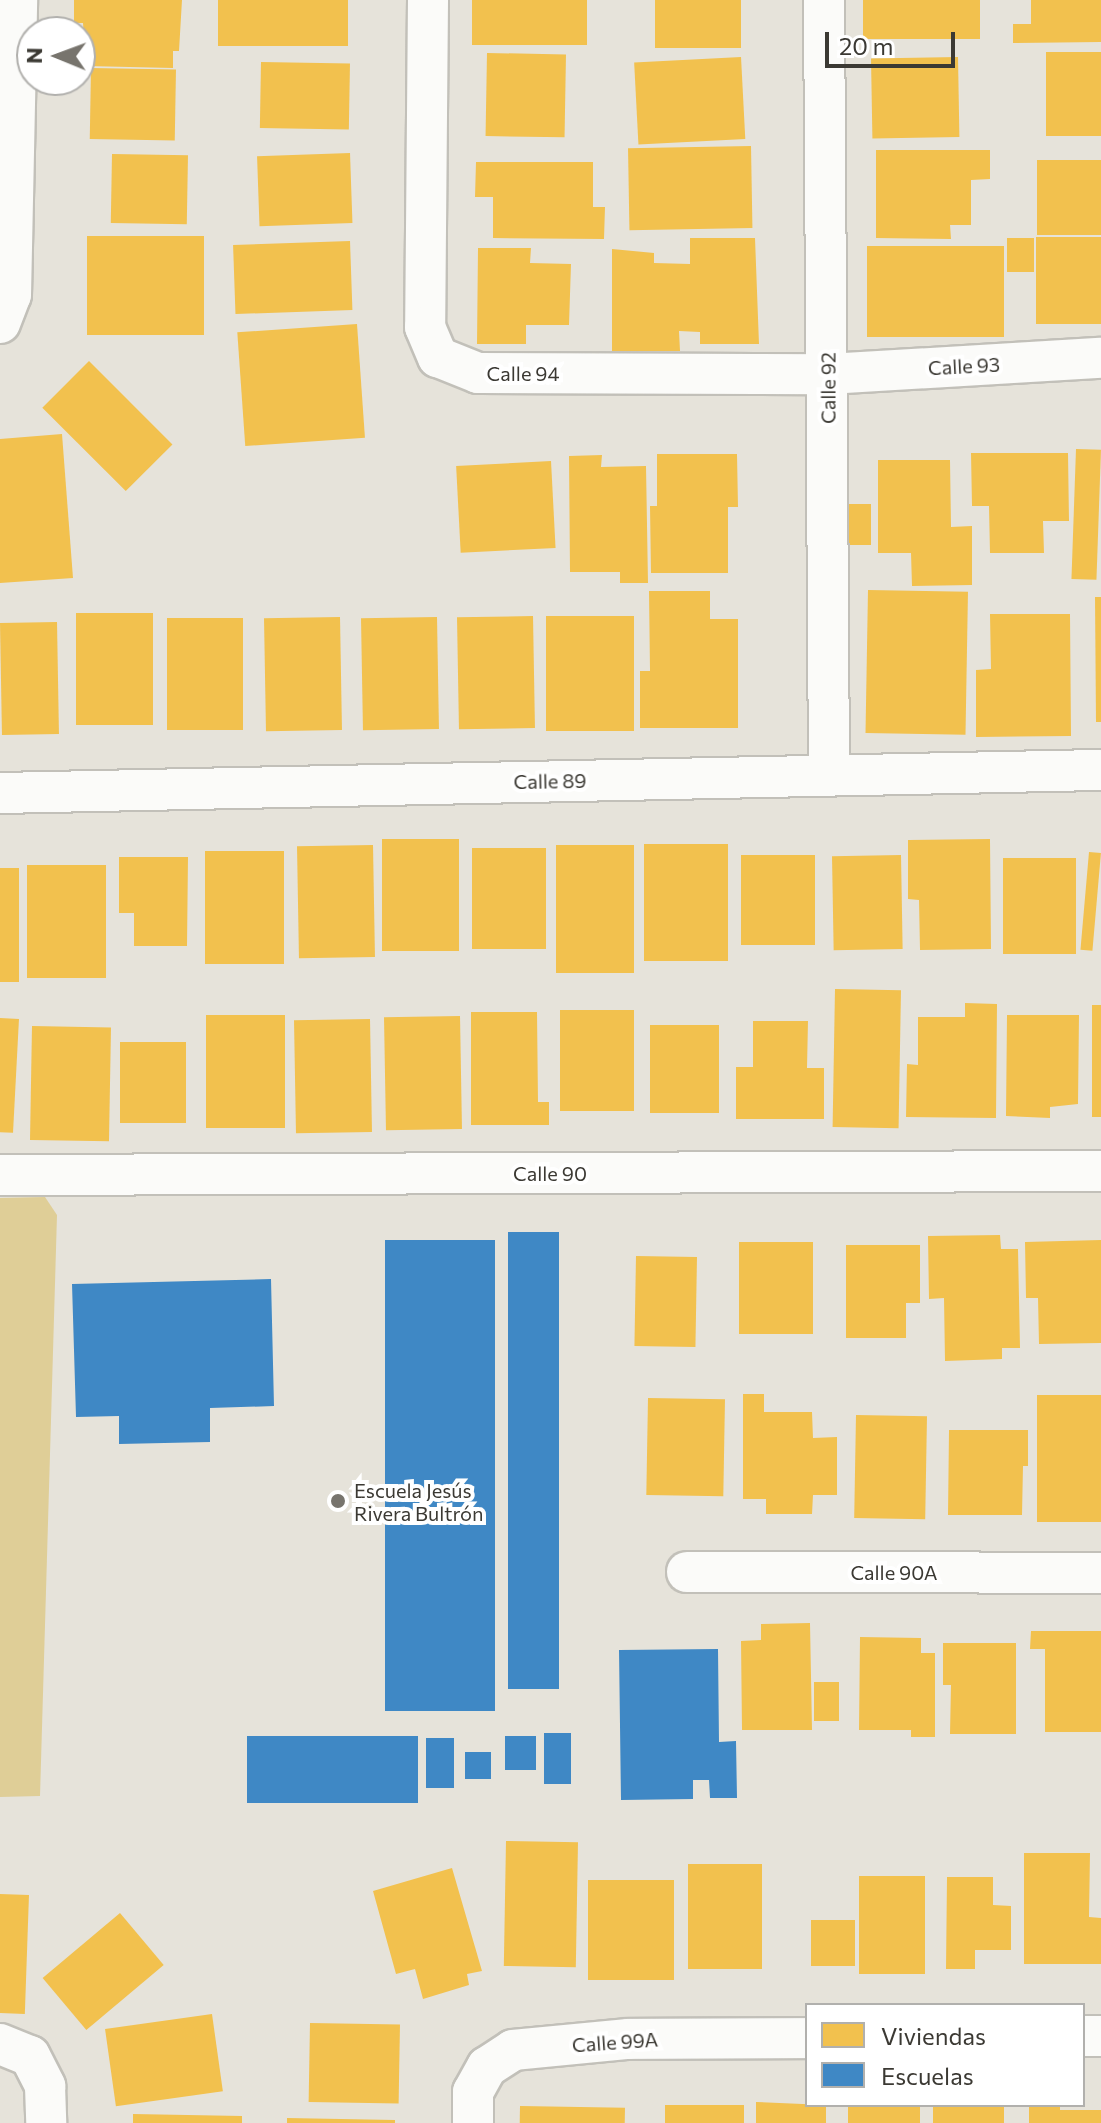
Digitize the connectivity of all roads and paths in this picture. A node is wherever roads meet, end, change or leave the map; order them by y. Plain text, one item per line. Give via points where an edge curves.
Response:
1 (17, 0) edge
2 (428, 0) edge
3 (824, 0) edge
4 (0, 323) edge
5 (1101, 358) edge
6 (828, 374) junction
7 (1101, 770) edge
8 (829, 775) junction
9 (0, 793) edge
10 (1101, 1171) edge
11 (0, 1175) edge
12 (687, 1572) dead end
13 (1101, 1573) edge
14 (805, 2038) edge
15 (2, 2044) edge
16 (46, 2123) edge
17 (473, 2123) edge

1 - 4 street via 11,295
2 - 6 street, Calle 94 via 425,327 438,357 478,373
3 - 6 street, Calle 92
5 - 6 street, Calle 93
6 - 8 street, Calle 92
7 - 8 street, Calle 89
8 - 9 street, Calle 89
10 - 11 street, Calle 90
12 - 13 street, Calle 90A
14 - 17 street, Calle 99A via 628,2039 513,2050 487,2067 473,2092
15 - 16 street via 30,2056 45,2086

